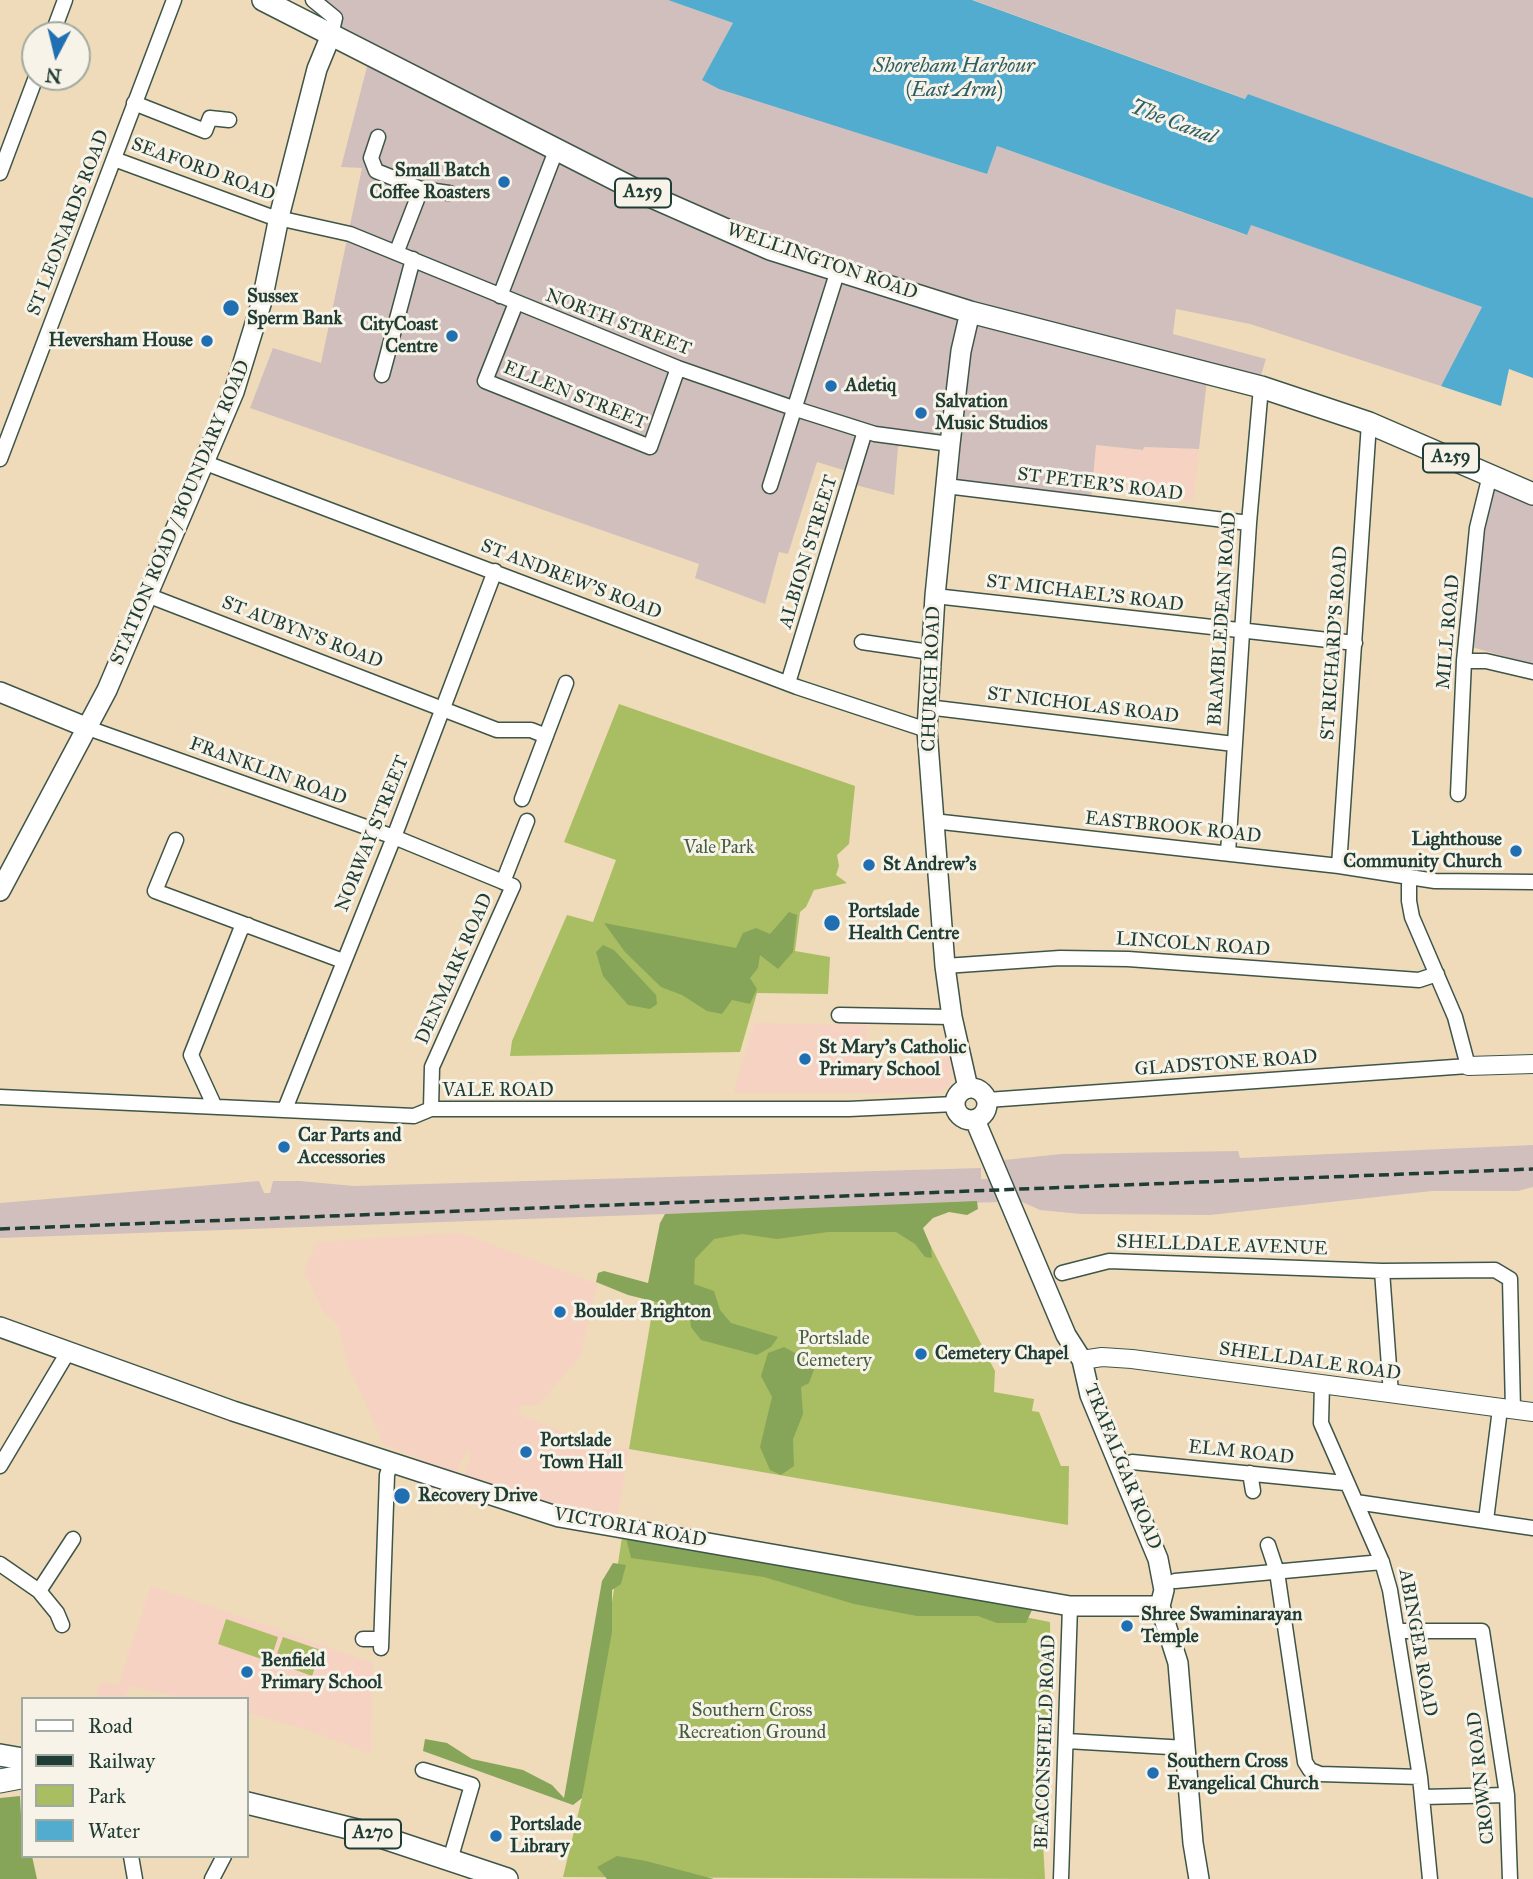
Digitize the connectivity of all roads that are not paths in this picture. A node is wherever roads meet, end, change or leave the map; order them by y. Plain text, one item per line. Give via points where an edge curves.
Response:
1 (65, 0) edge
2 (174, 0) edge
3 (263, 0) edge
4 (313, 0) edge
5 (57, 21) edge
6 (331, 35) junction
7 (31, 91) edge
8 (134, 103) junction
9 (229, 120) dead end
10 (378, 136) dead end
11 (557, 148) junction
12 (114, 159) junction
13 (0, 173) edge
14 (421, 189) junction
15 (449, 193) dead end
16 (279, 217) junction
17 (397, 251) junction
18 (413, 259) junction
19 (838, 270) junction
20 (500, 296) junction
21 (516, 303) junction
22 (970, 312) junction
23 (678, 368) junction
24 (382, 375) dead end
25 (1261, 387) junction
26 (793, 408) junction
27 (1369, 423) junction
28 (865, 431) junction
29 (950, 444) junction
30 (0, 459) edge
31 (203, 462) junction
32 (1490, 475) junction
33 (771, 486) dead end
34 (946, 486) junction
35 (1533, 494) edge
36 (1248, 523) junction
37 (495, 571) junction
38 (147, 594) junction
39 (935, 596) junction
40 (1242, 632) junction
41 (862, 642) dead end
42 (1355, 643) junction
43 (930, 652) junction
44 (1464, 661) junction
45 (1533, 672) edge
46 (566, 683) dead end
47 (788, 684) junction
48 (0, 692) edge
49 (927, 706) junction
50 (443, 708) junction
51 (88, 728) junction
52 (927, 730) junction
53 (546, 736) junction
54 (1234, 744) junction
55 (1458, 794) dead end
56 (522, 799) dead end
57 (527, 821) dead end
58 (933, 821) junction
59 (394, 837) junction
60 (176, 840) dead end
61 (1228, 853) junction
62 (1339, 866) junction
63 (1409, 877) junction
64 (1533, 882) edge
65 (508, 884) junction
66 (0, 891) edge
67 (248, 925) junction
68 (343, 961) junction
69 (946, 966) junction
70 (1437, 974) junction
71 (839, 1015) dead end
72 (952, 1017) junction
73 (1533, 1064) edge
74 (1468, 1066) junction
75 (968, 1088) junction
76 (0, 1097) edge
77 (987, 1100) junction
78 (955, 1104) junction
79 (215, 1105) junction
80 (285, 1109) junction
81 (431, 1110) junction
82 (975, 1120) junction
83 (1382, 1271) junction
84 (1062, 1273) dead end
85 (0, 1326) edge
86 (68, 1352) junction
87 (1082, 1360) junction
88 (1322, 1384) junction
89 (1391, 1394) junction
90 (1507, 1409) junction
91 (1533, 1412) edge
92 (391, 1462) junction
93 (1132, 1462) dead end
94 (0, 1466) edge
95 (1250, 1473) junction
96 (1345, 1483) junction
97 (1253, 1491) dead end
98 (1356, 1502) junction
99 (1486, 1520) junction
100 (1533, 1528) edge
101 (73, 1539) dead end
102 (1268, 1545) dead end
103 (1382, 1562) junction
104 (0, 1564) edge
105 (1276, 1572) junction
106 (1175, 1581) dead end
107 (39, 1591) junction
108 (1070, 1606) junction
109 (1160, 1606) junction
110 (62, 1625) dead end
111 (1398, 1631) junction
112 (363, 1639) dead end
113 (1067, 1741) junction
114 (1186, 1748) junction
115 (0, 1755) edge
116 (423, 1770) dead end
117 (13, 1774) edge
118 (1420, 1777) junction
119 (1507, 1795) junction
120 (1423, 1797) junction
121 (250, 1809) edge
122 (131, 1858) edge
123 (224, 1858) edge
124 (450, 1860) junction
125 (499, 1878) edge
126 (1198, 1878) edge
127 (135, 1879) edge
128 (212, 1879) edge
129 (1061, 1879) edge
130 (1430, 1879) edge
131 (1510, 1879) edge

1 - 5 street
2 - 8 street, ST LEONARDS ROAD
3 - 6 main road, A259
4 - 6 street via 335,18
6 - 11 main road, WELLINGTON ROAD / A259
6 - 16 main road, STATION ROAD / BOUNDARY ROAD via 317,69
7 - 13 street
8 - 9 street via 205,131 210,118
8 - 12 street, ST LEONARDS ROAD
10 - 14 street via 371,158 376,171
11 - 19 main road, WELLINGTON ROAD / A259 via 720,228
11 - 20 street
12 - 16 street, SEAFORD ROAD
12 - 30 street, ST LEONARDS ROAD
14 - 15 street
14 - 17 street
16 - 17 street, NORTH STREET
16 - 31 main road, STATION ROAD / BOUNDARY ROAD via 248,355
17 - 18 street, NORTH STREET
18 - 20 street, NORTH STREET
18 - 24 street
19 - 22 main road, WELLINGTON ROAD / A259
19 - 26 street
20 - 21 street, NORTH STREET
21 - 23 street, NORTH STREET
21 - 23 street, ELLEN STREET via 485,381 650,447
22 - 25 main road, WELLINGTON ROAD / A259
22 - 29 main road, CHURCH ROAD
23 - 26 street, NORTH STREET
25 - 27 main road, A259
25 - 36 street, BRAMBLEDEAN ROAD
26 - 28 street, NORTH STREET
26 - 33 street
27 - 32 main road, A259
27 - 42 street, ST RICHARD'S ROAD
28 - 29 street, NORTH STREET
28 - 47 street, ALBION STREET
29 - 34 main road, CHURCH ROAD
31 - 37 street, ST ANDREW'S ROAD
31 - 38 main road, STATION ROAD / BOUNDARY ROAD
32 - 35 main road, A259
32 - 44 street, MILL ROAD via 1480,508
34 - 36 street, ST PETER'S ROAD
34 - 39 main road, CHURCH ROAD
36 - 40 street, BRAMBLEDEAN ROAD
37 - 47 street, ST ANDREW'S ROAD
37 - 50 street, NORWAY STREET
38 - 50 street, ST AUBYN'S ROAD
38 - 51 main road, STATION ROAD / BOUNDARY ROAD
39 - 40 street, ST MICHAEL'S ROAD
39 - 43 main road, CHURCH ROAD
40 - 42 street, ST MICHAEL'S ROAD
40 - 54 street, BRAMBLEDEAN ROAD
41 - 43 street
42 - 62 street, ST RICHARD'S ROAD
43 - 49 main road, CHURCH ROAD
44 - 45 street via 1486,660
44 - 55 street, MILL ROAD
46 - 53 street
47 - 52 street, ST ANDREW'S ROAD
48 - 51 main road
49 - 52 main road, CHURCH ROAD
49 - 54 street, ST NICHOLAS ROAD
50 - 53 street, ST AUBYN'S ROAD via 497,730 531,730
50 - 59 street, NORWAY STREET
51 - 59 street, FRANKLIN ROAD
51 - 66 main road, STATION ROAD / BOUNDARY ROAD
52 - 58 main road, CHURCH ROAD
53 - 56 street
54 - 61 street, BRAMBLEDEAN ROAD
57 - 65 street, DENMARK ROAD
58 - 61 street, EASTBROOK ROAD
58 - 69 main road, CHURCH ROAD
59 - 65 street, FRANKLIN ROAD
59 - 68 street, NORWAY STREET
60 - 67 street via 155,891
61 - 62 street, EASTBROOK ROAD
62 - 63 street, EASTBROOK ROAD
63 - 64 street, EASTBROOK ROAD via 1461,883
63 - 70 street via 1412,917
65 - 81 street, DENMARK ROAD via 432,1066
67 - 68 street
67 - 79 street via 240,929 191,1055
68 - 80 street, NORWAY STREET
69 - 70 street, LINCOLN ROAD via 1074,958 1419,980
69 - 72 main road, CHURCH ROAD
70 - 74 street
71 - 72 street
72 - 75 main road, CHURCH ROAD
73 - 74 street
74 - 77 street, GLADSTONE ROAD
75 - 77 main road via 979,1089
75 - 78 main road via 958,1094
76 - 79 street, VALE ROAD
77 - 82 main road via 985,1113
78 - 81 street, VALE ROAD via 849,1109
78 - 82 main road via 960,1116
79 - 80 street, VALE ROAD
80 - 81 street, VALE ROAD via 414,1115
82 - 87 main road, TRAFALGAR ROAD via 1066,1335
83 - 84 street, SHELLDALE AVENUE via 1109,1261
83 - 89 street
83 - 90 street, SHELLDALE AVENUE via 1495,1270 1510,1279
85 - 86 main road, VICTORIA ROAD
86 - 92 main road, VICTORIA ROAD
86 - 94 street
87 - 88 street, SHELLDALE ROAD via 1132,1359
87 - 109 main road, TRAFALGAR ROAD via 1090,1395 1158,1559 1164,1590
88 - 89 street, SHELLDALE ROAD
88 - 96 street, ABINGER ROAD via 1321,1423
89 - 90 street, SHELLDALE ROAD
90 - 91 street, SHELLDALE ROAD
90 - 99 street
92 - 108 main road, VICTORIA ROAD via 559,1517
92 - 112 street via 381,1644
93 - 95 street, ELM ROAD
95 - 96 street, ELM ROAD
95 - 97 street
96 - 98 street, ABINGER ROAD
98 - 99 street
98 - 103 street, ABINGER ROAD
99 - 100 street
101 - 107 street
102 - 105 street
103 - 105 street
103 - 111 street, ABINGER ROAD
104 - 107 street
105 - 106 street
105 - 118 street via 1305,1762 1310,1770
107 - 110 street
108 - 109 main road, VICTORIA ROAD
108 - 113 street, BEACONSFIELD ROAD
109 - 114 main road, TRAFALGAR ROAD via 1178,1663
111 - 118 street, ABINGER ROAD
111 - 119 street, CROWN ROAD via 1482,1631
113 - 114 street
113 - 129 street, BEACONSFIELD ROAD
114 - 126 main road, TRAFALGAR ROAD
115 - 117 main road
116 - 124 street via 472,1785
118 - 120 street, ABINGER ROAD
119 - 120 street
119 - 131 street, CROWN ROAD
120 - 130 street, ABINGER ROAD
121 - 124 main road, A270 via 369,1833
122 - 127 street
123 - 128 street
124 - 125 main road, A270

